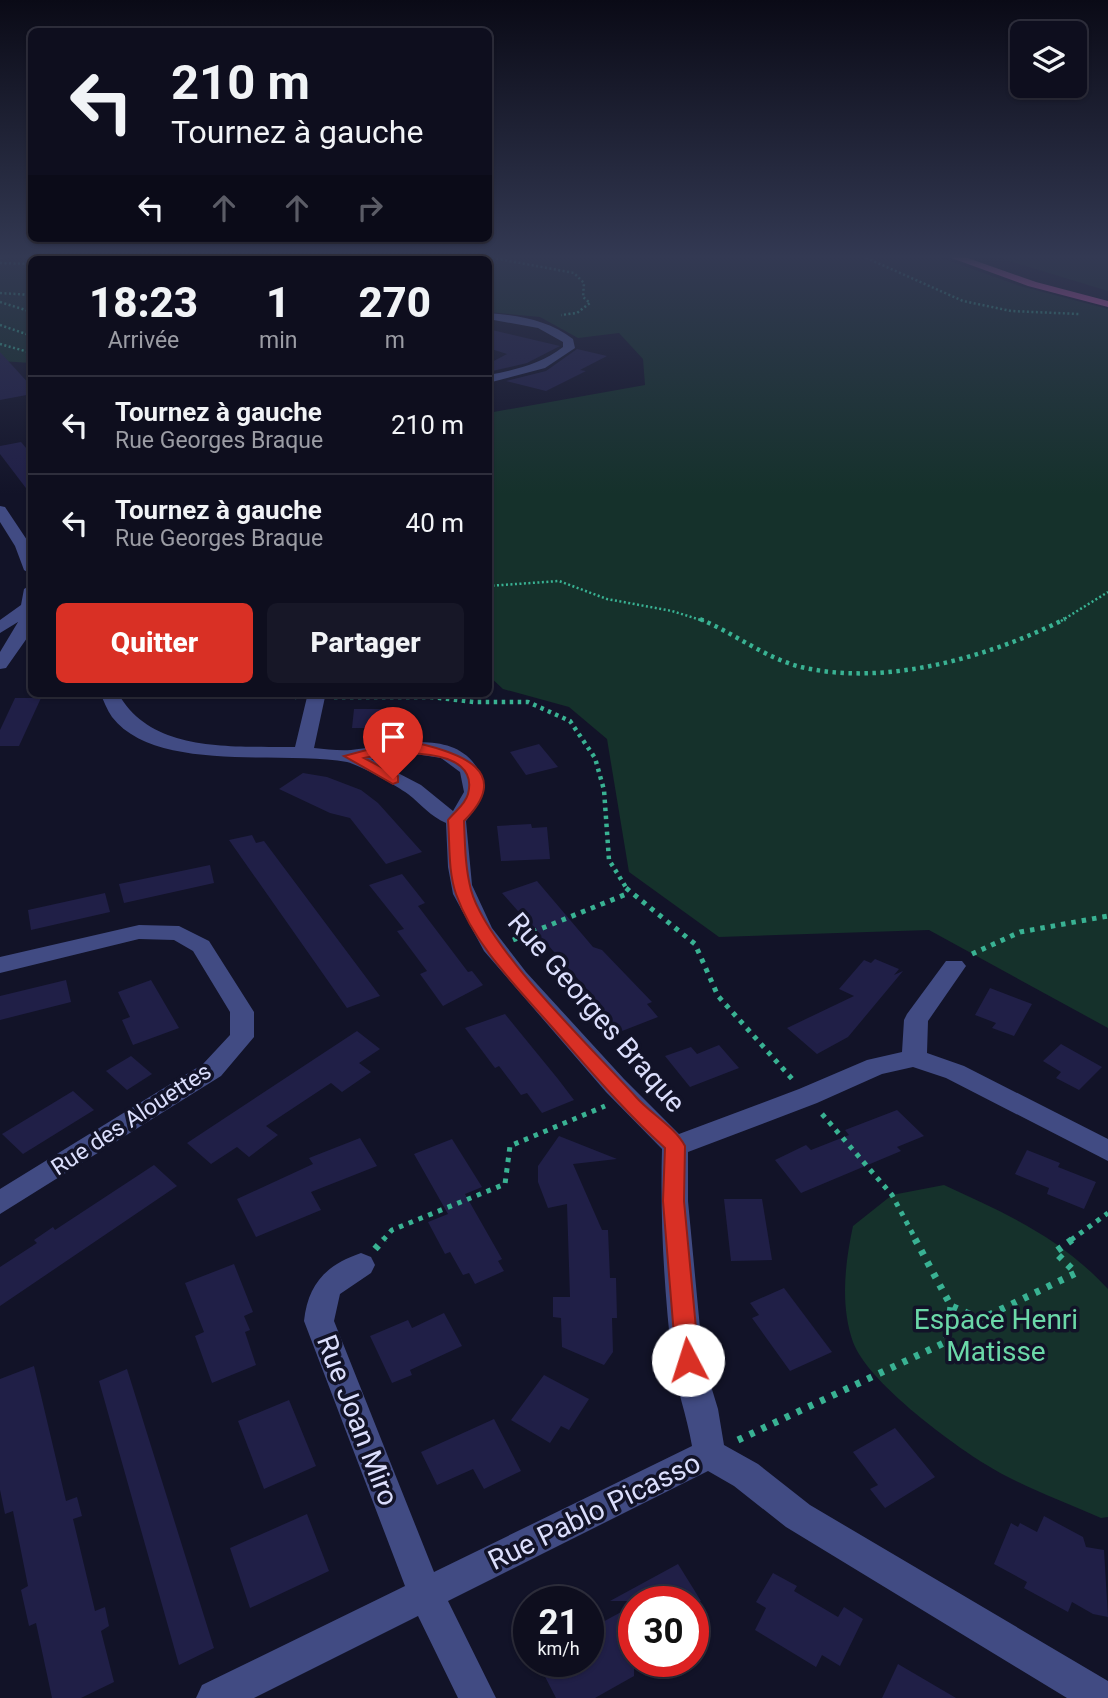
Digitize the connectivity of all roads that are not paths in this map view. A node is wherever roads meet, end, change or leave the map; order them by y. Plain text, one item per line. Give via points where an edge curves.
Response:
1 (563, 335) edge
2 (492, 378) edge
3 (0, 510) edge
4 (28, 559) edge
5 (28, 608) edge
6 (28, 626) edge
7 (28, 627) edge
8 (0, 629) edge
9 (2, 655) edge
10 (110, 697) edge
11 (316, 697) road end
12 (303, 752) junction
13 (351, 756) junction
14 (456, 820) junction
15 (0, 965) edge
16 (954, 966) road end
17 (914, 1058) junction
18 (675, 1146) junction
19 (1108, 1151) edge
20 (0, 1203) edge
21 (361, 1265) road end
22 (709, 1454) junction
23 (425, 1592) junction
24 (215, 1698) edge
25 (477, 1698) edge
26 (1102, 1698) edge

1 - 2 street via 569,348 559,357
3 - 4 street
5 - 8 street
6 - 8 street
7 - 9 street
10 - 12 street via 124,721 174,743 208,749
11 - 12 street
12 - 13 street
13 - 14 street via 414,789
13 - 14 street via 417,747 451,756 467,766 476,782 470,806
14 - 18 street, Rue Georges Braque via 463,892 494,947 625,1098
15 - 20 street, Rue des Alouettes via 139,932 179,933 201,946 242,1012 242,1037 212,1070
16 - 17 street via 916,1020
17 - 18 street via 876,1066
17 - 19 street via 955,1072
18 - 22 street, Rue Georges Braque via 674,1201 688,1360
21 - 23 street, Rue Joan Miro via 340,1275 320,1297 318,1321
22 - 23 street, Rue Pablo Picasso
22 - 26 street, Rue Pablo Picasso via 746,1475 798,1516
23 - 24 street, Rue Pablo Picasso
23 - 25 street, Rue Joan Miro

